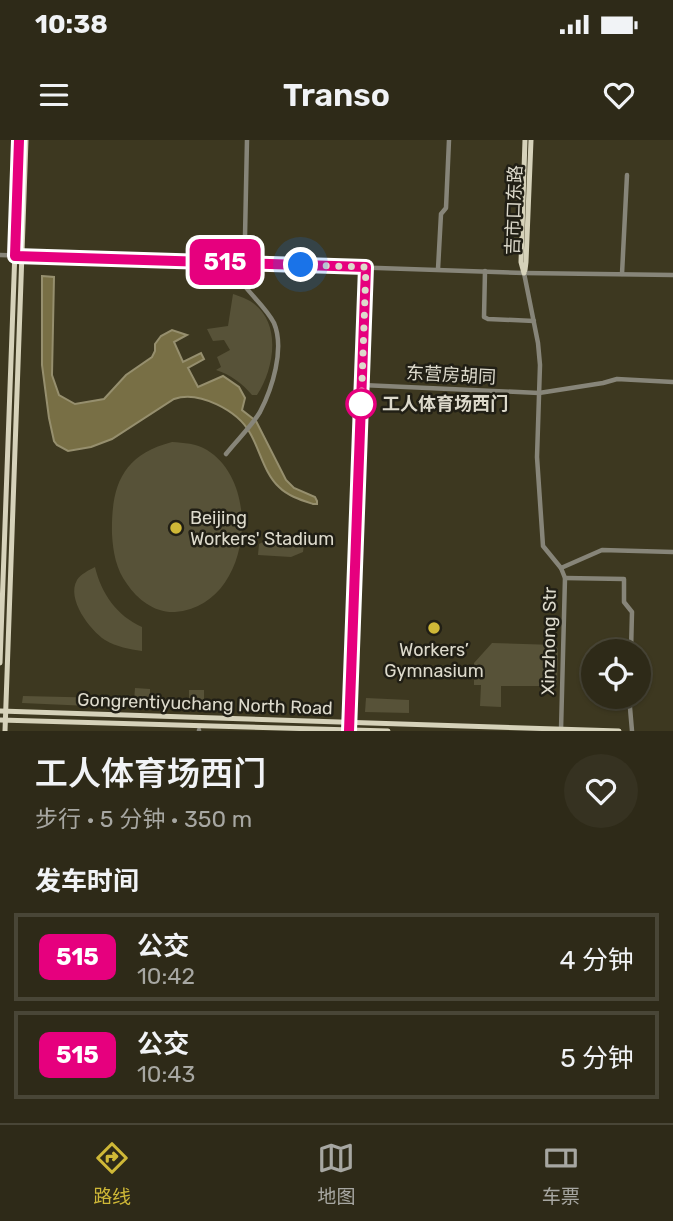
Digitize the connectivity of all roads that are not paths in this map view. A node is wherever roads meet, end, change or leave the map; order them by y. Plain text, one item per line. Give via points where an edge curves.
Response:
1 (19, 140) edge
2 (26, 140) edge
3 (247, 140) edge
4 (449, 140) edge
5 (525, 140) edge
6 (531, 140) edge
7 (627, 175) dead end
8 (0, 256) edge
9 (19, 256) junction
10 (245, 263) junction
11 (366, 267) junction
12 (438, 269) junction
13 (485, 271) junction
14 (524, 273) junction
15 (622, 274) junction
16 (673, 275) edge
17 (534, 321) junction
18 (673, 382) edge
19 (362, 385) junction
20 (539, 393) junction
21 (226, 454) dead end
22 (2, 539) edge
23 (673, 552) edge
24 (561, 568) junction
25 (565, 578) junction
26 (631, 639) edge
27 (0, 663) edge
28 (630, 709) edge
29 (3, 711) edge
30 (5, 720) edge
31 (99, 723) junction
32 (349, 723) junction
33 (144, 728) edge
34 (561, 730) edge
35 (5, 731) edge
36 (11, 731) edge
37 (99, 731) edge
38 (349, 731) edge
39 (388, 731) edge
40 (619, 731) edge
41 (632, 731) edge

1 - 9 main road
2 - 9 main road
3 - 10 street
4 - 12 street
5 - 14 main road, 吉市口东路
6 - 14 main road, 吉市口东路
7 - 15 street
8 - 9 street
9 - 10 street
9 - 22 main road
9 - 29 main road
10 - 11 street
10 - 21 street via 244,285 276,331 274,377 261,410
11 - 12 street
11 - 19 street
12 - 13 street
13 - 14 street
13 - 17 street via 484,317
14 - 15 street
14 - 17 street, Xinzhong Str
15 - 16 street
17 - 20 street, Xinzhong Str
18 - 20 street, 东营房胡同 via 617,379
19 - 20 street, 东营房胡同
19 - 32 street
20 - 24 street, Xinzhong Str via 537,457 543,546
22 - 27 main road
23 - 24 street via 602,550
24 - 25 street, Xinzhong Str
25 - 26 street via 624,579 624,602 632,612
25 - 34 street, Xinzhong Str
28 - 41 street
29 - 30 main road
29 - 32 main road, Gongrentiyuchang North Road
30 - 31 main road, Gongrentiyuchang North Road
30 - 35 main road
30 - 36 main road
31 - 33 main road, Gongrentiyuchang North Road
31 - 37 street
32 - 34 main road, Gongrentiyuchang North Road
32 - 38 street
33 - 38 main road, Gongrentiyuchang North Road
34 - 40 main road, Gongrentiyuchang North Road
38 - 39 main road, Gongrentiyuchang North Road

